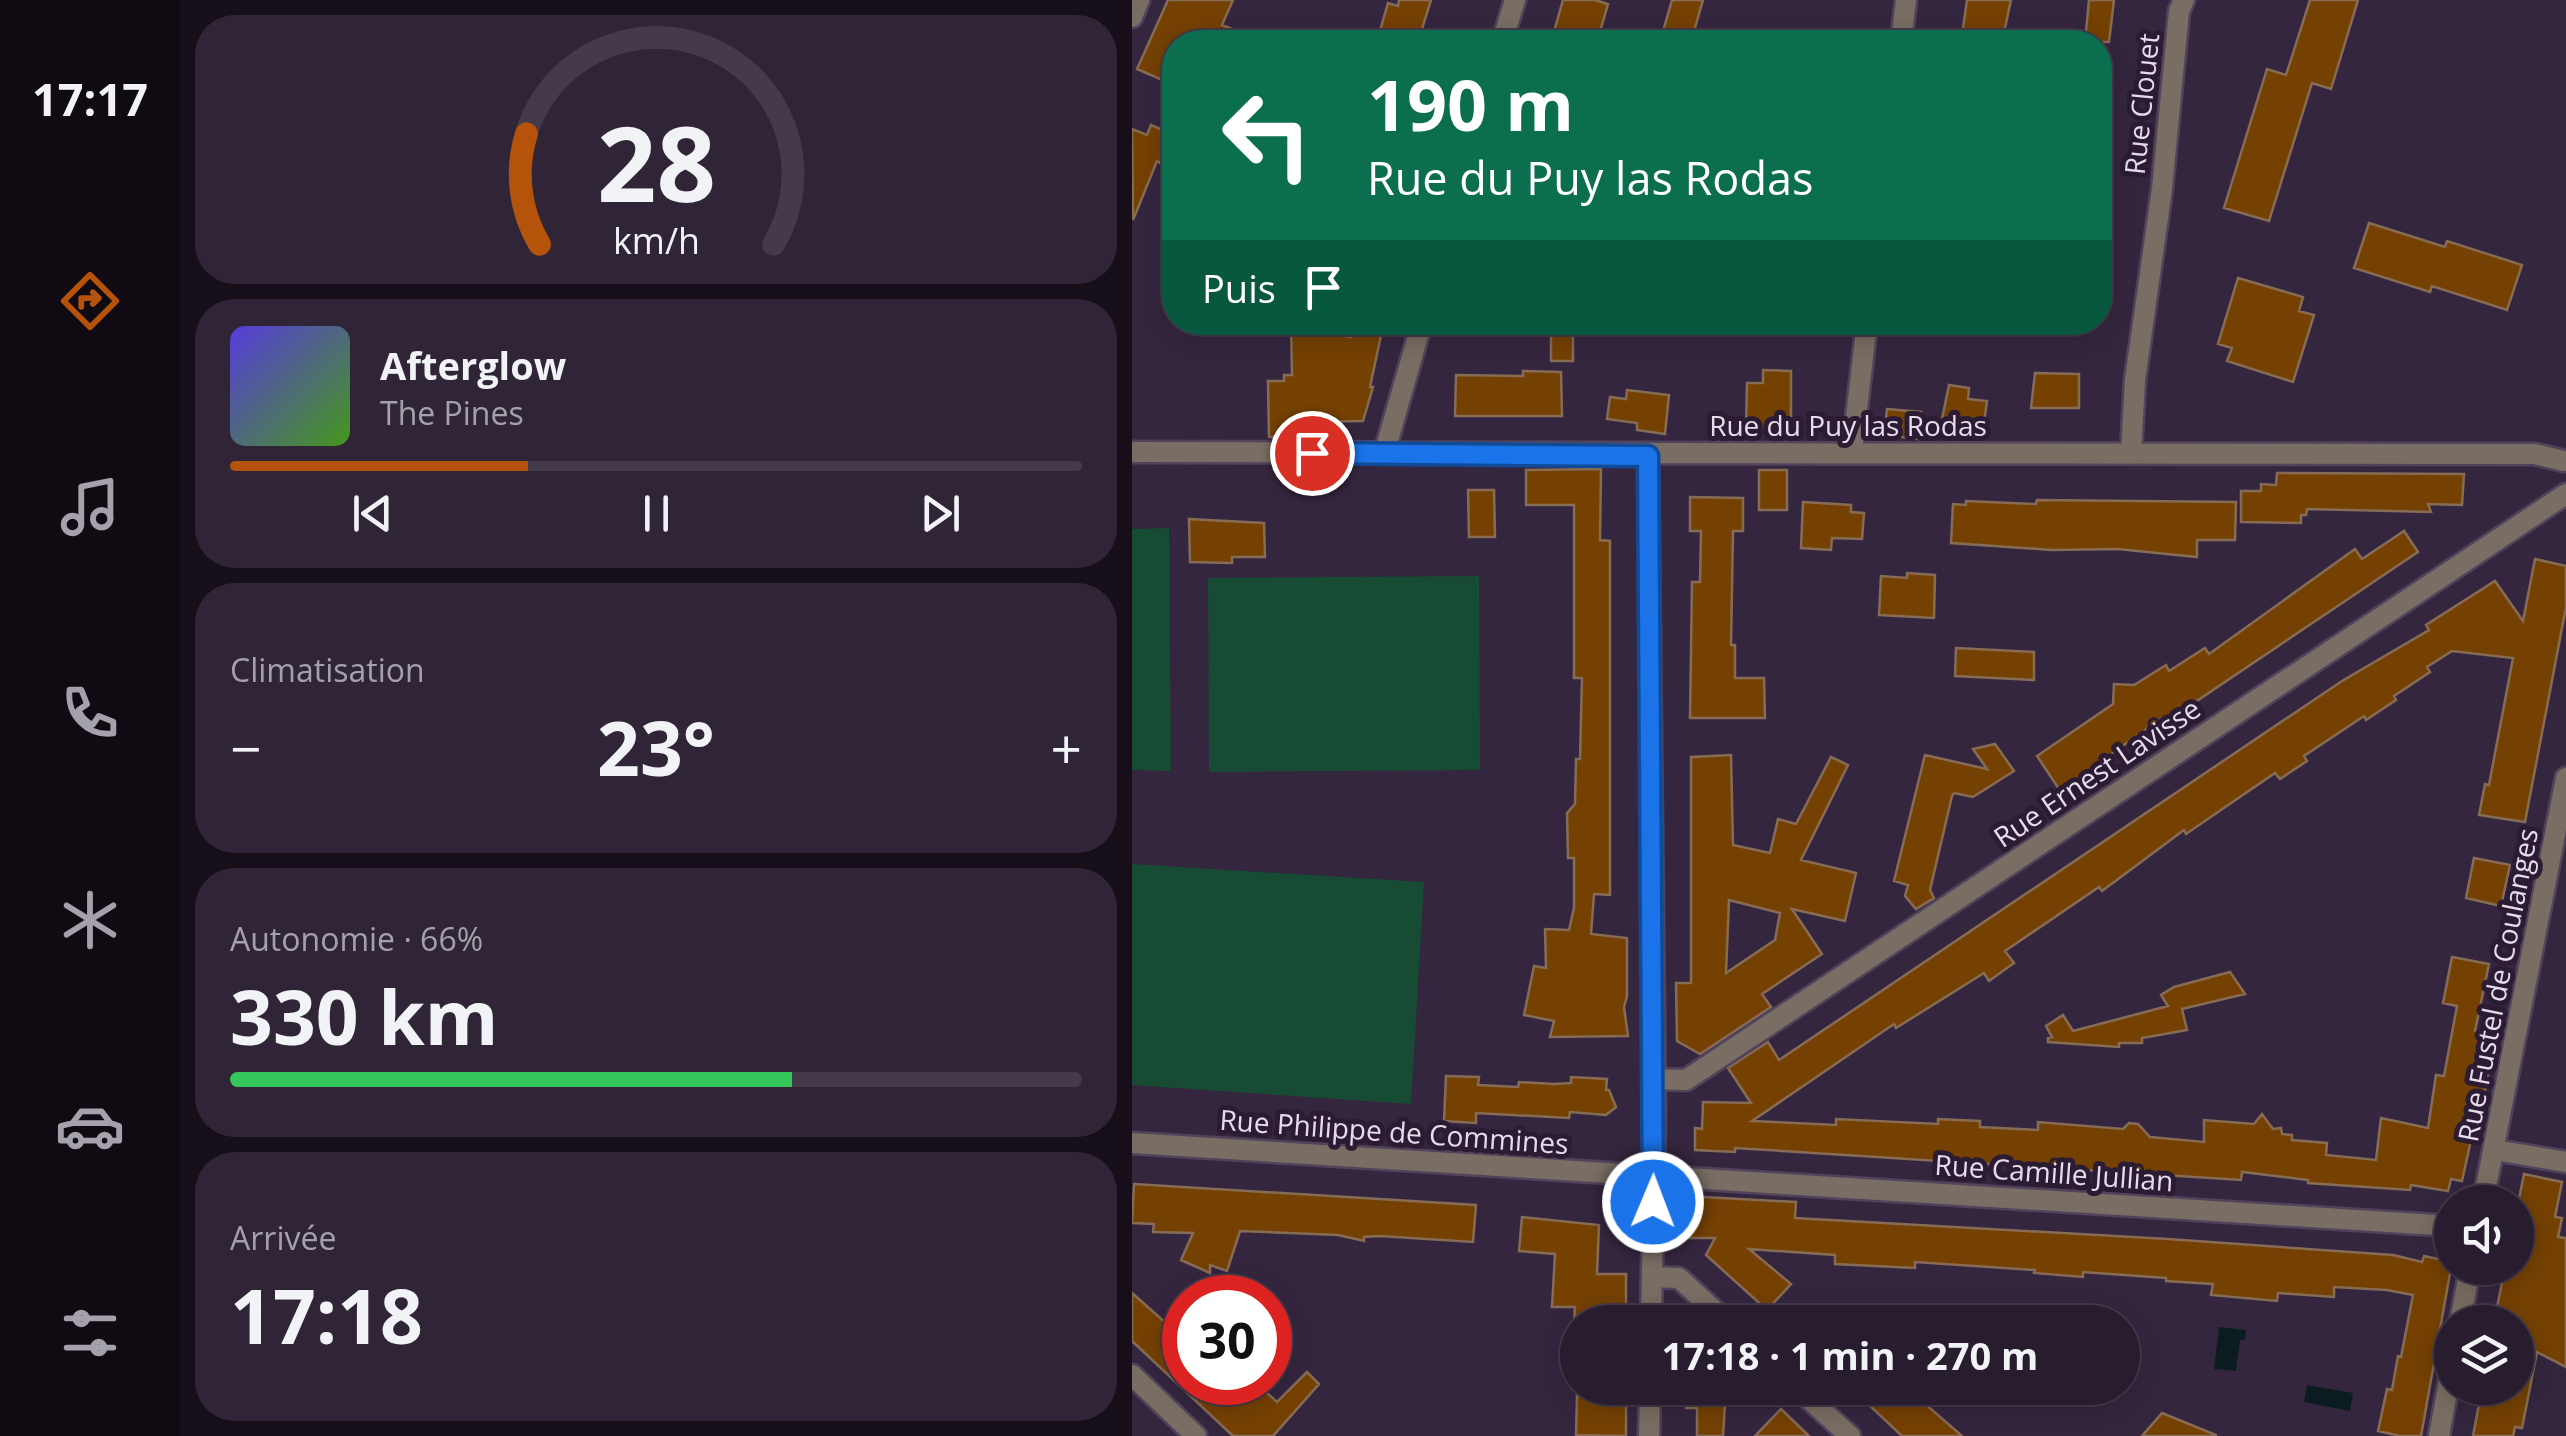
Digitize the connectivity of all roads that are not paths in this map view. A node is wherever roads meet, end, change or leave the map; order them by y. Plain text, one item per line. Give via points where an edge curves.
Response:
1 (1140, 0) edge
2 (1515, 0) edge
3 (1906, 0) edge
4 (2184, 0) edge
5 (1132, 17) edge
6 (1506, 30) edge
7 (1902, 30) edge
8 (1418, 335) edge
9 (1866, 335) edge
10 (1132, 452) edge
11 (1852, 452) junction
12 (2131, 453) junction
13 (1384, 454) junction
14 (1648, 456) junction
15 (2565, 460) edge
16 (2566, 493) edge
17 (2566, 778) edge
18 (1654, 1079) junction
19 (1132, 1143) edge
20 (2494, 1150) junction
21 (2566, 1162) edge
22 (1653, 1175) junction
23 (2487, 1185) edge
24 (2434, 1225) edge
25 (1652, 1277) junction
26 (1651, 1305) edge
27 (1709, 1305) edge
28 (1132, 1375) edge
29 (1649, 1405) edge
30 (1816, 1405) edge
31 (2445, 1405) edge
32 (1196, 1436) edge
33 (1648, 1436) edge
34 (1850, 1436) edge
35 (2439, 1436) edge

1 - 5 street
2 - 6 street
3 - 7 street
4 - 12 street, Rue Clouet
8 - 13 street
9 - 11 street
10 - 13 street, Rue du Puy las Rodas
11 - 12 street, Rue du Puy las Rodas
11 - 14 street, Rue du Puy las Rodas
12 - 15 street, Rue du Puy las Rodas via 2535,454
13 - 14 street, Rue du Puy las Rodas
14 - 18 street
15 - 16 street via 2559,474
16 - 18 street, Rue Ernest Lavisse via 1686,1080
17 - 20 street, Rue Fustel de Coulanges
18 - 22 street
19 - 22 street, Rue Philippe de Commines
20 - 21 street
20 - 23 street, Rue Fustel de Coulanges
22 - 24 street, Rue Camille Jullian
22 - 25 street
25 - 26 street
25 - 27 street via 1680,1278
28 - 32 street
29 - 33 street
30 - 34 street
31 - 35 street

